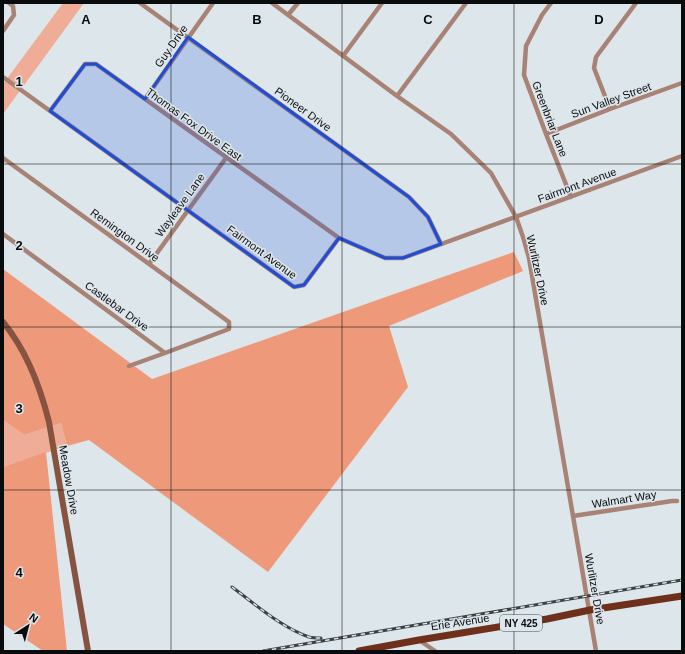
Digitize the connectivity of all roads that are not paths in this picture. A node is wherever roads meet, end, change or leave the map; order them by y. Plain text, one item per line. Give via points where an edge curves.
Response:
1 (9, 3) edge
2 (140, 3) edge
3 (213, 3) edge
4 (272, 3) edge
5 (298, 3) edge
6 (382, 3) edge
7 (466, 3) edge
8 (550, 3) edge
9 (636, 3) edge
10 (288, 15) junction
11 (3, 31) edge
12 (188, 37) junction
13 (343, 56) junction
14 (3, 77) edge
15 (682, 83) edge
16 (397, 96) junction
17 (145, 99) junction
18 (610, 109) junction
19 (50, 111) junction
20 (546, 134) junction
21 (682, 156) edge
22 (3, 158) edge
23 (226, 158) junction
24 (571, 197) junction
25 (188, 210) junction
26 (516, 217) junction
27 (3, 234) edge
28 (339, 238) junction
29 (441, 244) junction
30 (149, 264) junction
31 (3, 322) edge
32 (165, 353) junction
33 (129, 366) dead end
34 (677, 501) dead end
35 (573, 516) junction
36 (682, 596) edge
37 (590, 610) junction
38 (419, 640) junction
39 (88, 651) edge
40 (359, 651) edge
41 (435, 651) edge
42 (596, 651) edge

1 - 11 street via 13,6 14,15
2 - 12 street, Pioneer Drive
3 - 12 street, Guy Drive
4 - 10 street, Wurlitzer Drive
5 - 10 street
6 - 13 street
7 - 16 street
8 - 20 street, Greenbriar Lane via 526,46 524,75
9 - 18 street via 596,57 594,68
10 - 13 street, Wurlitzer Drive
12 - 17 street, Guy Drive
12 - 29 street, Pioneer Drive via 409,197 428,217
13 - 16 street, Wurlitzer Drive
14 - 19 street, Fairmont Avenue
15 - 18 street, Sun Valley Street
16 - 26 street, Wurlitzer Drive via 451,134 491,173
17 - 19 street, Thomas Fox Drive East via 96,64 84,64
17 - 23 street, Thomas Fox Drive East
18 - 20 street, Sun Valley Street
19 - 25 street, Fairmont Avenue
20 - 24 street, Greenbriar Lane
21 - 24 street, Fairmont Avenue
22 - 30 street, Remington Drive
23 - 25 street, Wayleave Lane
23 - 28 street, Thomas Fox Drive East
24 - 26 street, Fairmont Avenue
25 - 28 street, Fairmont Avenue via 294,287 304,285
25 - 30 street, Wayleave Lane
26 - 29 street, Fairmont Avenue
26 - 35 street, Wurlitzer Drive via 529,258
27 - 32 street, Castlebar Drive
28 - 29 street, Fairmont Avenue via 385,258 403,258
30 - 32 street, Remington Drive via 229,322 229,330
31 - 39 street, Meadow Drive via 26,356 46,408
32 - 33 street
34 - 35 street, Walmart Way
35 - 37 street, Wurlitzer Drive
36 - 37 main road, Erie Avenue / NY 425
37 - 38 main road, Erie Avenue / NY 425
37 - 42 street, Wurlitzer Drive
38 - 40 main road, Erie Avenue / NY 425
38 - 41 street

